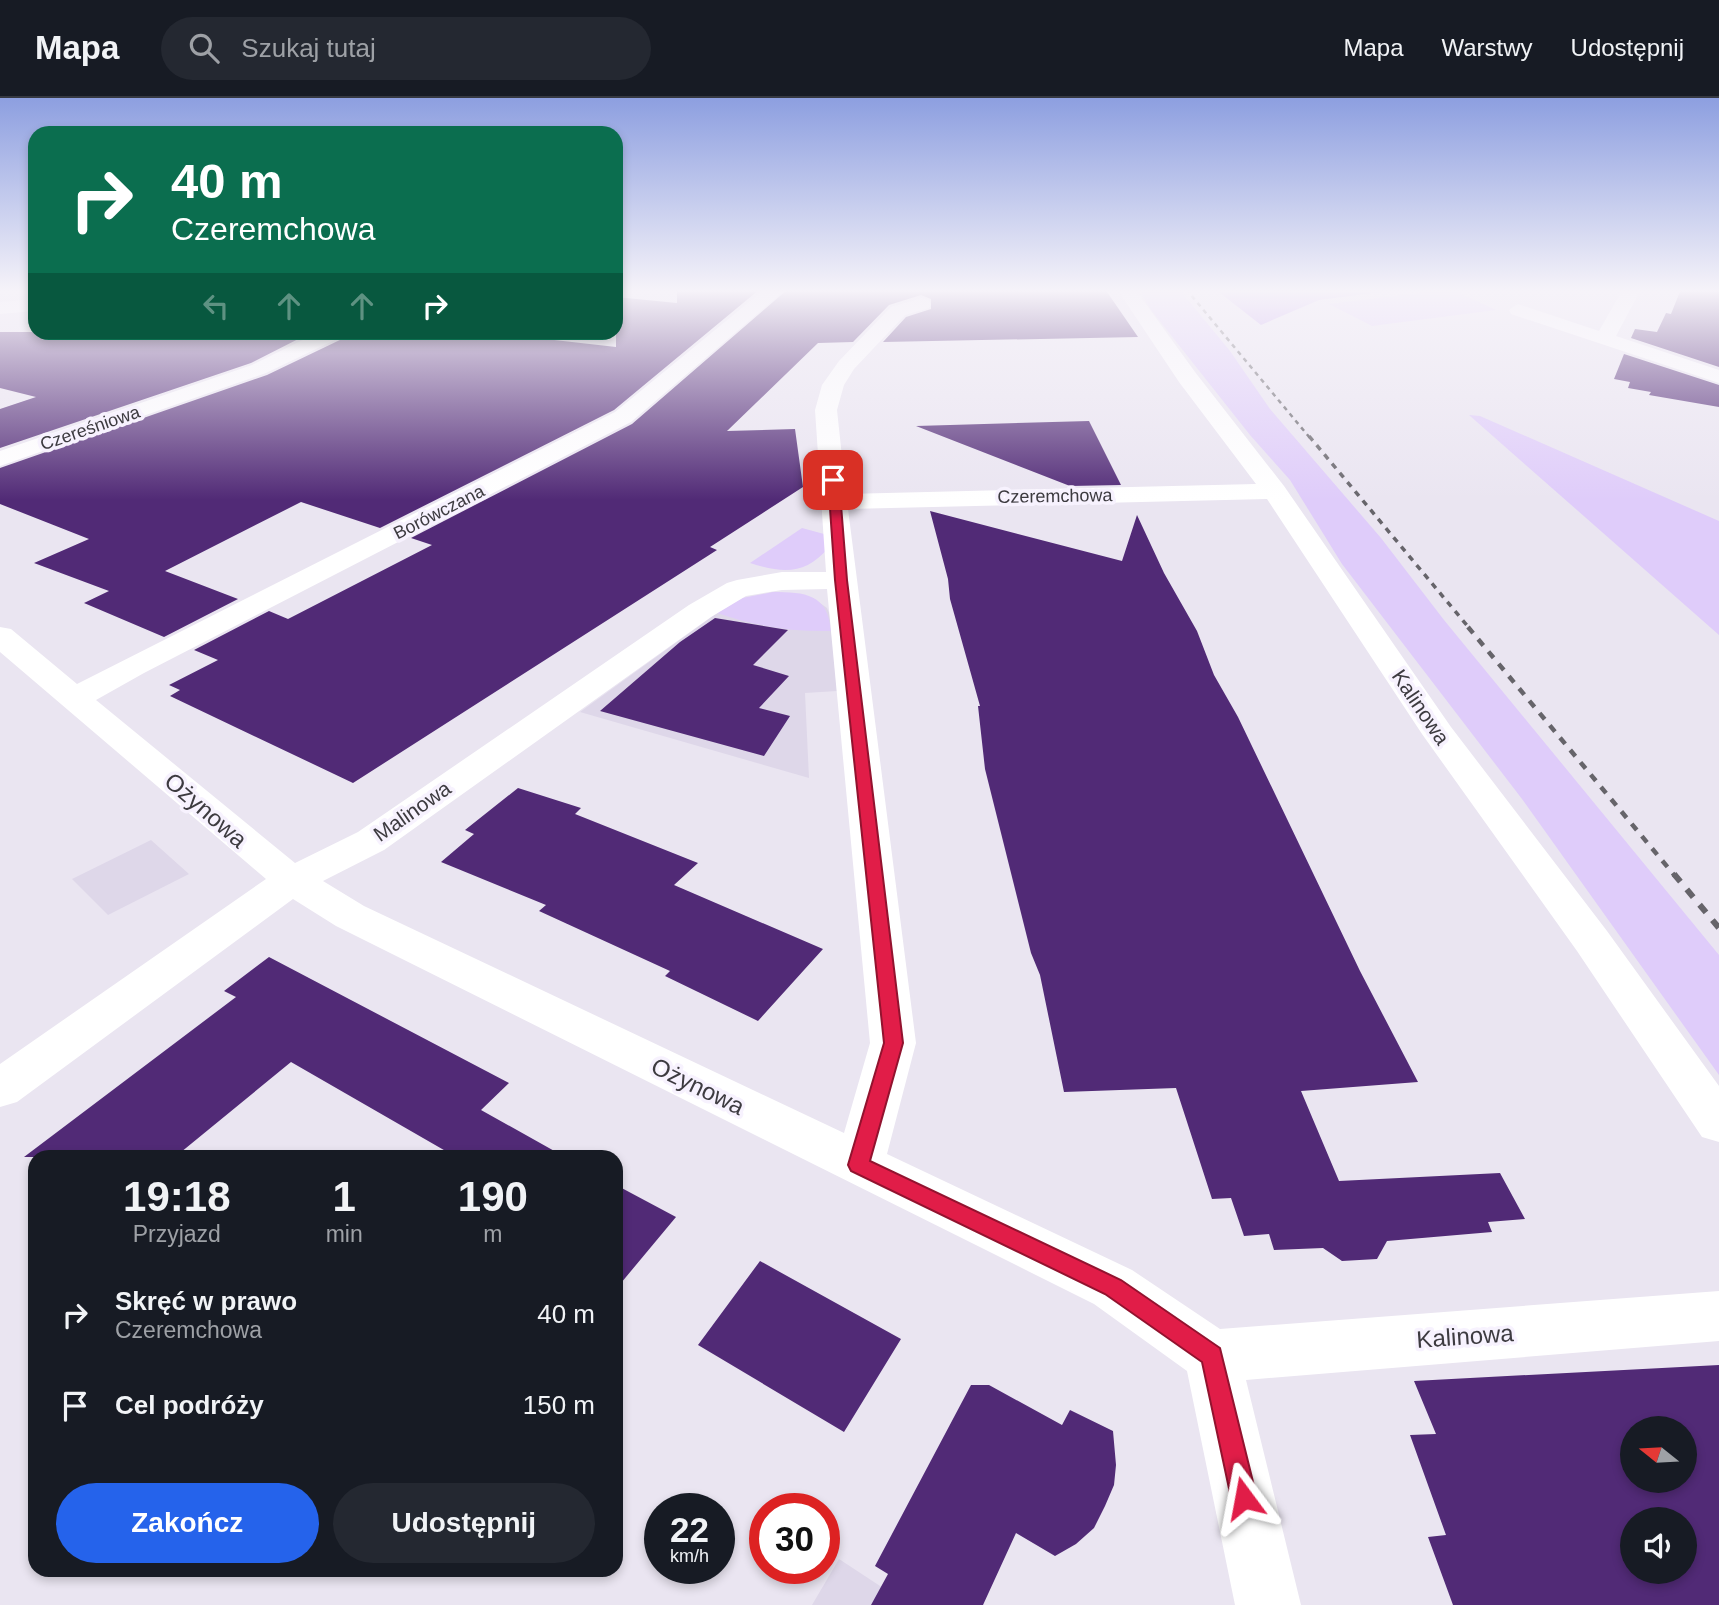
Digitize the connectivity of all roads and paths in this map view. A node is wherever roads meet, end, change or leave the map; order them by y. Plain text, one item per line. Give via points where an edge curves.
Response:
1 (279, 359) edge
2 (693, 359) edge
3 (851, 359) edge
4 (1175, 359) edge
5 (1669, 359) edge
6 (1719, 376) edge
7 (0, 459) edge
8 (1275, 491) junction
9 (835, 502) junction
10 (841, 580) junction
11 (0, 636) edge
12 (76, 698) junction
13 (292, 880) junction
14 (0, 1089) edge
15 (1719, 1123) edge
16 (859, 1165) junction
17 (1719, 1316) edge
18 (1212, 1356) junction
19 (1268, 1605) edge

1 - 7 street, Czereśniowa
2 - 12 street, Borówczana via 624,417
3 - 9 street via 833,385 827,410
4 - 8 street, Kalinowa
5 - 6 street
8 - 9 street, Czeremchowa
8 - 15 street, Kalinowa via 1439,734
9 - 10 street
10 - 13 street, Malinowa via 737,589 371,841
10 - 16 street via 894,1043
11 - 12 street, Ożynowa
12 - 13 street, Ożynowa
13 - 14 street, Malinowa
13 - 16 street, Ożynowa via 350,916
16 - 18 street, Ożynowa via 1113,1287
17 - 18 street, Kalinowa
18 - 19 street

